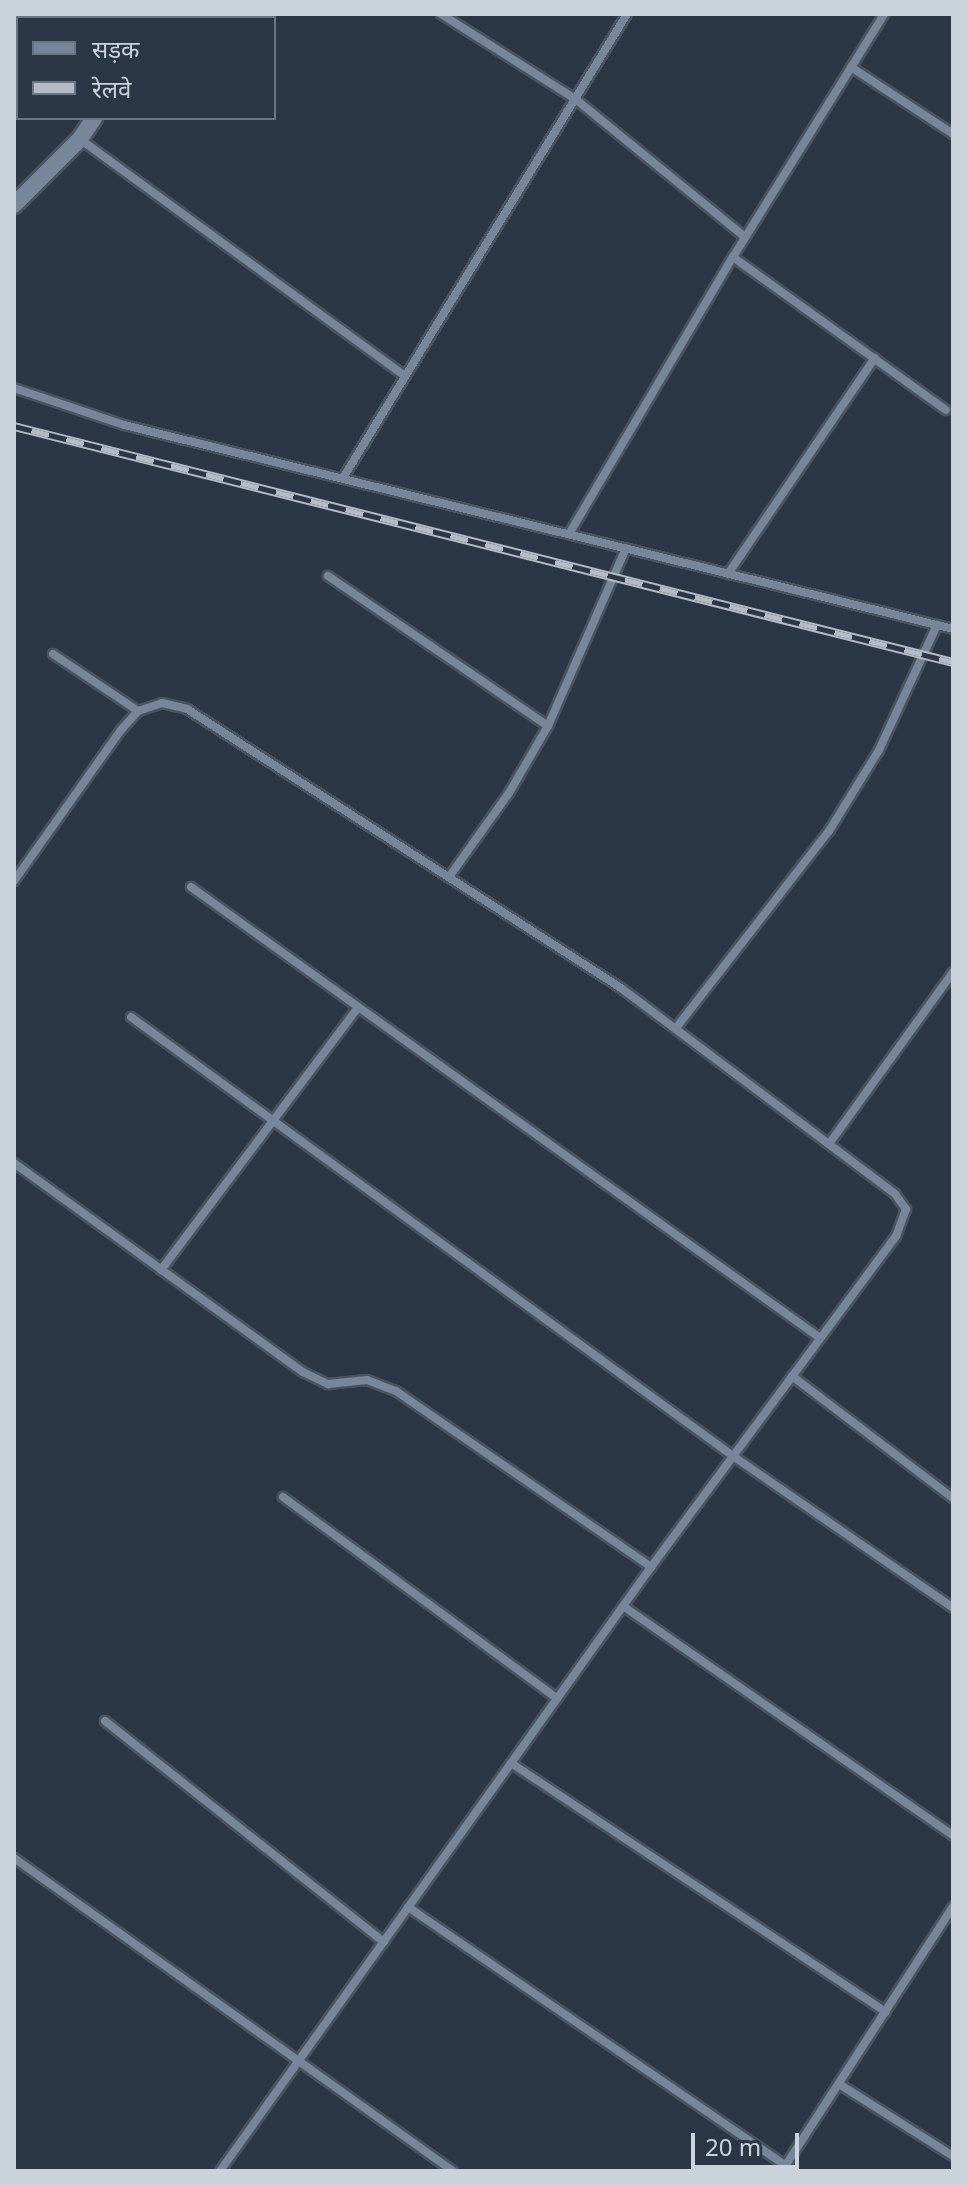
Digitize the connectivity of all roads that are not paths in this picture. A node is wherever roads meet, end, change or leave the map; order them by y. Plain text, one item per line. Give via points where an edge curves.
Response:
1 (441, 14) edge
2 (627, 14) edge
3 (884, 14) edge
4 (851, 67) junction
5 (574, 98) junction
6 (93, 120) edge
7 (953, 134) edge
8 (80, 139) junction
9 (14, 205) edge
10 (745, 237) junction
11 (733, 257) junction
12 (875, 358) junction
13 (405, 376) junction
14 (14, 388) edge
15 (946, 410) dead end
16 (343, 478) junction
17 (569, 534) junction
18 (626, 548) junction
19 (728, 574) junction
20 (328, 576) dead end
21 (937, 625) junction
22 (953, 629) edge
23 (53, 654) dead end
24 (138, 711) junction
25 (548, 726) junction
26 (449, 877) junction
27 (14, 881) edge
28 (191, 887) dead end
29 (953, 972) edge
30 (358, 1008) junction
31 (131, 1017) dead end
32 (676, 1028) junction
33 (274, 1121) junction
34 (829, 1144) junction
35 (14, 1163) edge
36 (161, 1270) junction
37 (820, 1338) junction
38 (792, 1376) junction
39 (733, 1456) junction
40 (283, 1497) dead end
41 (953, 1498) edge
42 (651, 1567) junction
43 (623, 1606) junction
44 (953, 1608) edge
45 (557, 1698) junction
46 (105, 1721) dead end
47 (511, 1763) junction
48 (953, 1835) edge
49 (14, 1858) edge
50 (408, 1907) junction
51 (953, 1907) edge
52 (384, 1942) junction
53 (886, 2012) junction
54 (297, 2063) junction
55 (839, 2084) junction
56 (953, 2156) edge
57 (784, 2168) edge
58 (449, 2170) edge
59 (220, 2171) edge

1 - 5 street
2 - 5 street
3 - 4 street
4 - 7 street
4 - 10 street
5 - 10 street
5 - 13 street
6 - 8 street
8 - 9 street
8 - 13 street
10 - 11 street
11 - 12 street
11 - 17 street
12 - 15 street
12 - 19 street
13 - 16 street
14 - 16 street via 124,425
16 - 17 street
17 - 18 street
18 - 19 street
18 - 25 street
19 - 21 street
20 - 25 street
21 - 22 street
21 - 32 street via 879,750 829,831
23 - 24 street
24 - 26 street via 162,703 187,709
24 - 27 street
25 - 26 street via 509,793
26 - 32 street
28 - 30 street
29 - 34 street
30 - 33 street
30 - 37 street
31 - 33 street
32 - 34 street
33 - 36 street
33 - 39 street
34 - 37 street via 895,1194 906,1209 896,1236
35 - 36 street
36 - 42 street via 317,1381 367,1380 396,1391
37 - 38 street
38 - 39 street
38 - 41 street
39 - 42 street
39 - 44 street
40 - 45 street
42 - 43 street
43 - 45 street
43 - 48 street
45 - 47 street
46 - 52 street
47 - 50 street
47 - 53 street
49 - 54 street
50 - 52 street
50 - 57 street
51 - 53 street
52 - 54 street
53 - 55 street
54 - 58 street
54 - 59 street
55 - 56 street
55 - 57 street

